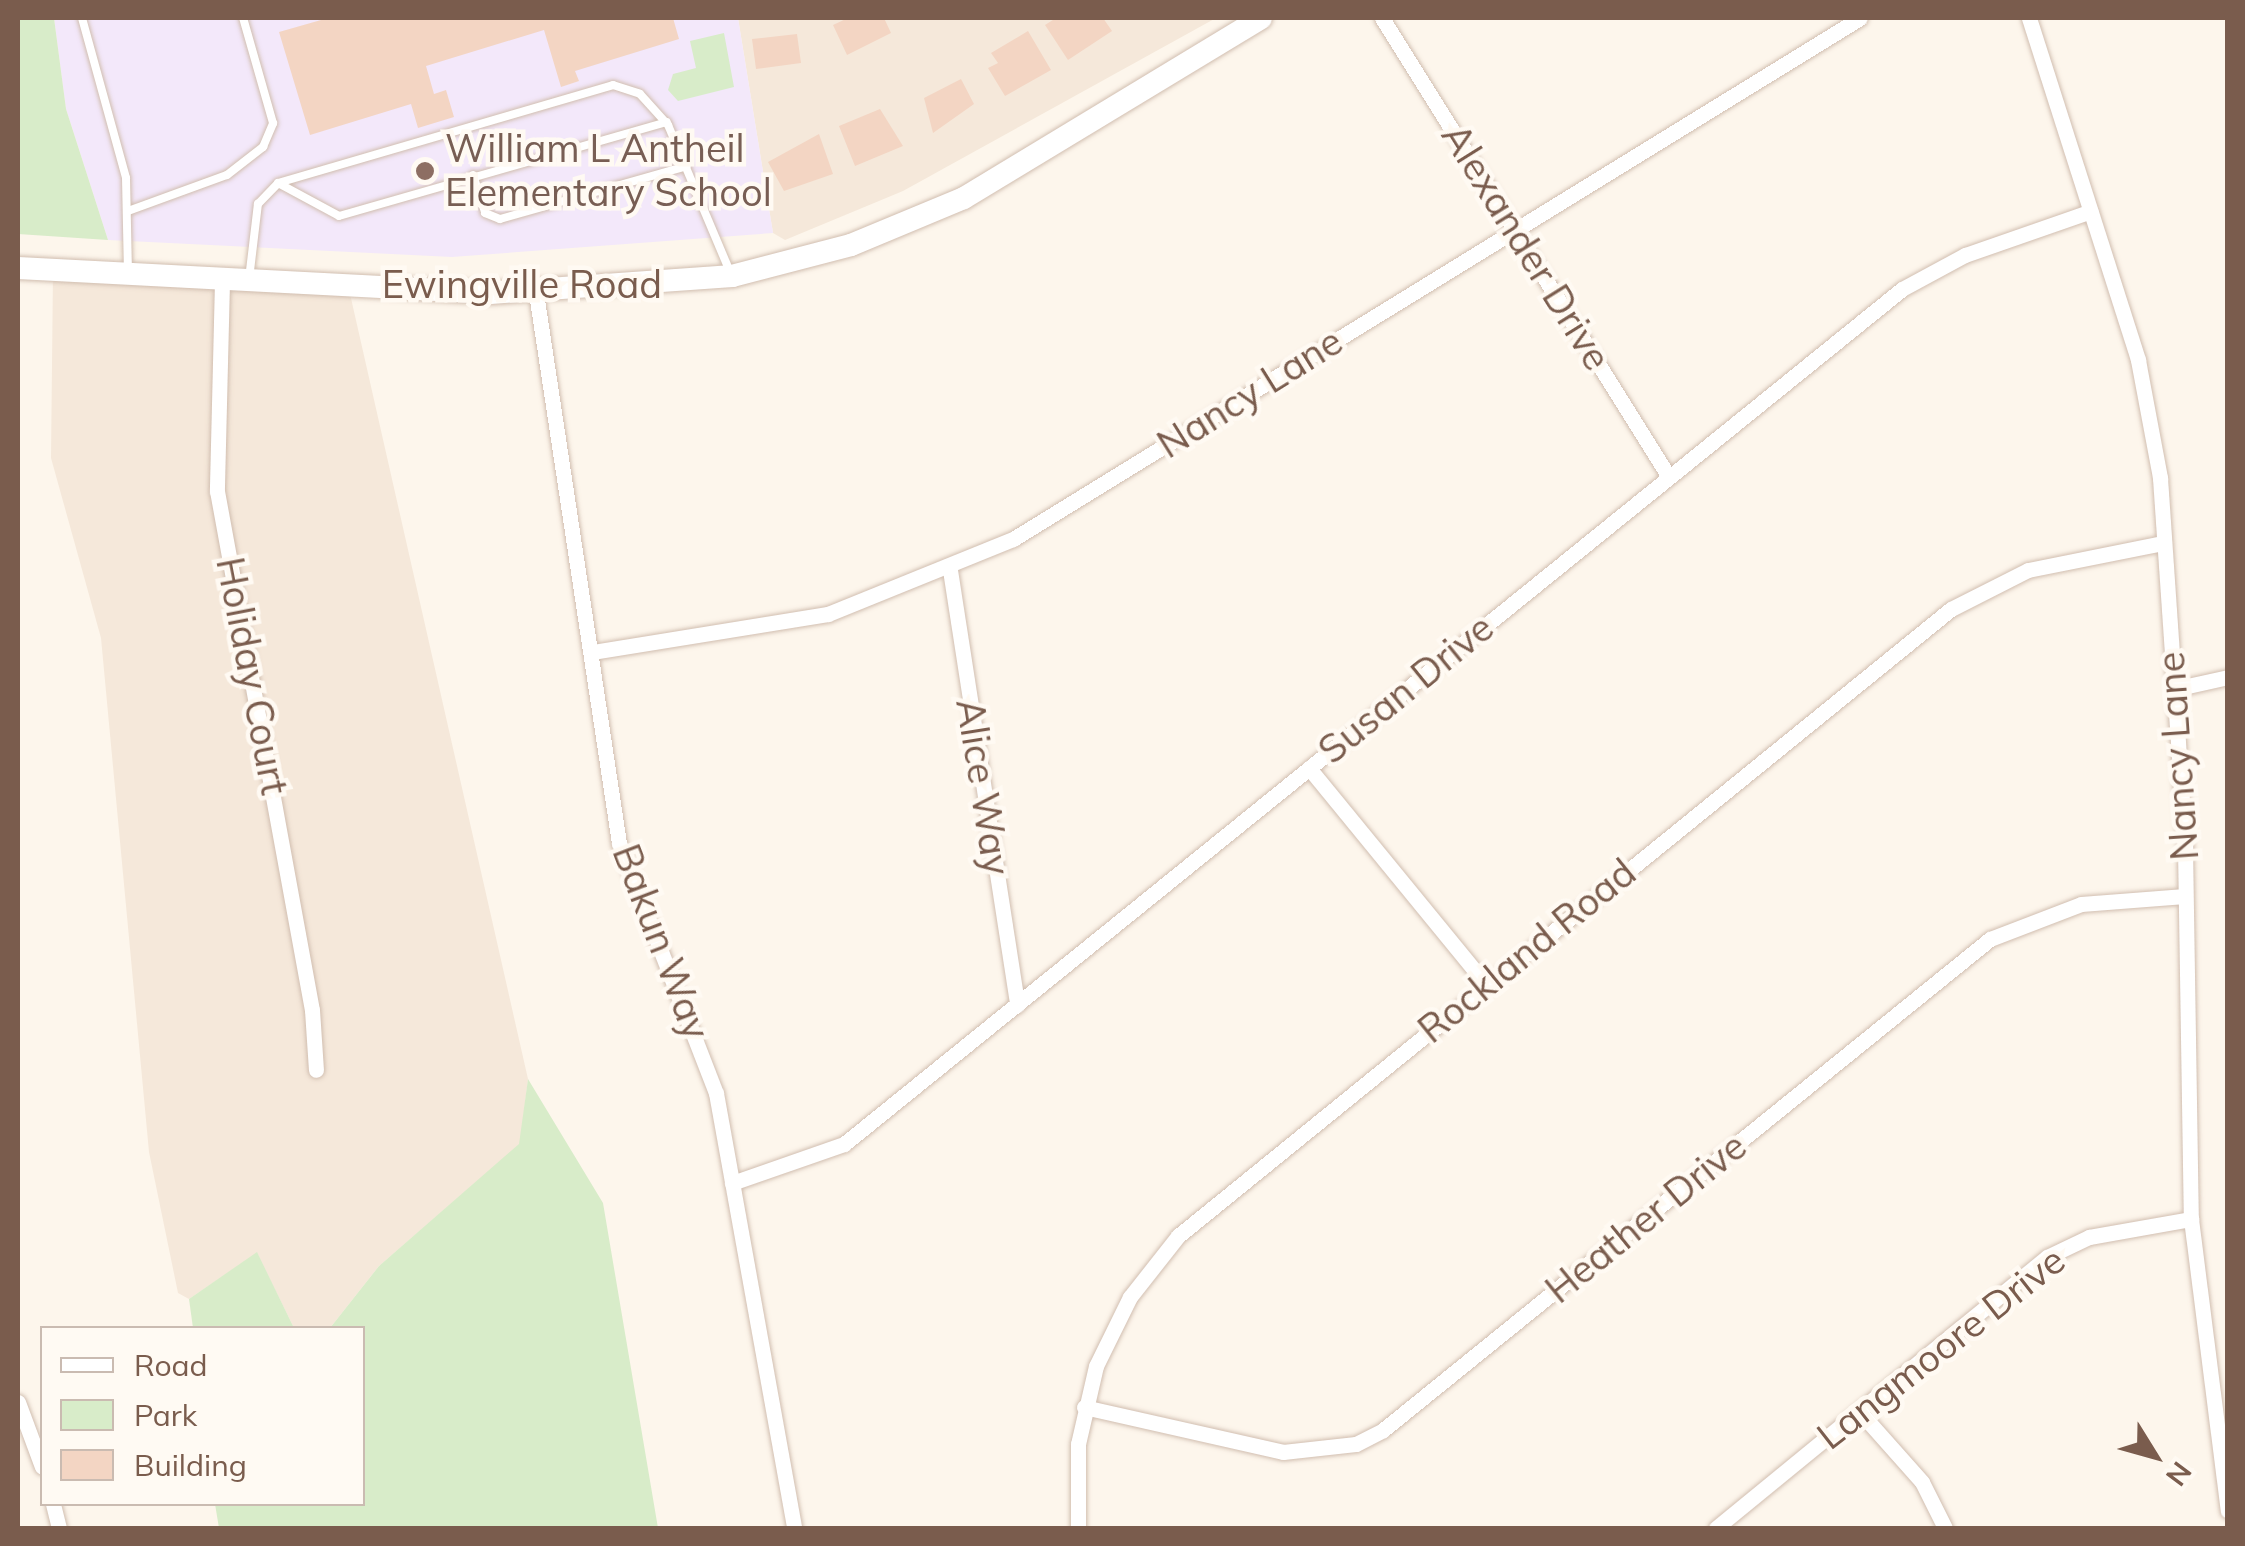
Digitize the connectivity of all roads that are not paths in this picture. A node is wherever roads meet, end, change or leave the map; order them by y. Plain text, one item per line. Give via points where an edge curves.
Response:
1 (82, 18) edge
2 (243, 18) edge
3 (1261, 18) edge
4 (1382, 18) edge
5 (1860, 18) edge
6 (2029, 18) edge
7 (666, 122) junction
8 (687, 166) junction
9 (473, 175) junction
10 (278, 183) junction
11 (2091, 210) junction
12 (128, 211) junction
13 (1515, 230) junction
14 (18, 268) edge
15 (128, 274) junction
16 (732, 276) junction
17 (222, 281) junction
18 (249, 282) junction
19 (536, 293) junction
20 (1669, 477) junction
21 (2164, 543) junction
22 (950, 570) junction
23 (593, 652) junction
24 (2228, 678) edge
25 (2174, 689) junction
26 (1309, 768) junction
27 (2186, 896) junction
28 (1486, 984) junction
29 (1016, 1005) junction
30 (316, 1070) dead end
31 (732, 1182) junction
32 (2192, 1219) junction
33 (18, 1402) edge
34 (1084, 1407) junction
35 (1860, 1411) junction
36 (40, 1462) edge
37 (2228, 1510) edge
38 (794, 1528) edge
39 (1078, 1528) edge
40 (1716, 1528) edge
41 (1945, 1528) edge

1 - 12 lane
2 - 12 lane via 273,123 263,147 227,175
3 - 16 main road, Ewingville Road via 964,198 850,246
4 - 13 street, Alexander Drive
5 - 13 street, Nancy Lane
6 - 11 street, Nancy Lane
7 - 8 lane
7 - 9 lane
7 - 10 lane via 628,88 598,87
8 - 9 lane via 500,219 486,212
8 - 16 lane
9 - 10 lane via 339,216
10 - 18 lane via 258,204
11 - 20 street, Susan Drive via 1932,270
11 - 21 street, Nancy Lane via 2151,418
12 - 15 lane
13 - 20 street, Alexander Drive
13 - 22 street, Nancy Lane
14 - 15 main road, Ewingville Road
15 - 17 main road, Ewingville Road
16 - 19 main road, Ewingville Road
17 - 18 main road, Ewingville Road
17 - 30 street, Holiday Court via 216,491 260,703
18 - 19 main road, Ewingville Road
19 - 23 street, Bakun Way
20 - 26 street, Susan Drive
21 - 25 street, Nancy Lane
21 - 28 street, Rockland Road via 2028,570 1952,610
22 - 23 street, Nancy Lane via 753,631
22 - 29 street, Alice Way
23 - 31 street, Bakun Way via 619,843 704,1049
24 - 25 street
25 - 27 street, Nancy Lane
26 - 28 street
26 - 29 street, Susan Drive
27 - 32 street, Nancy Lane
27 - 34 street, Heather Drive via 2066,907 1990,939 1383,1430 1356,1444 1283,1452
28 - 34 street, Rockland Road via 1178,1236 1111,1332
29 - 31 street, Susan Drive via 844,1144
31 - 38 street, Bakun Way
32 - 35 street, Langmoore Drive via 2066,1246
32 - 37 street, Nancy Lane
33 - 36 street
34 - 39 street, Rockland Road
35 - 40 street, Langmoore Drive
35 - 41 street via 1922,1482

